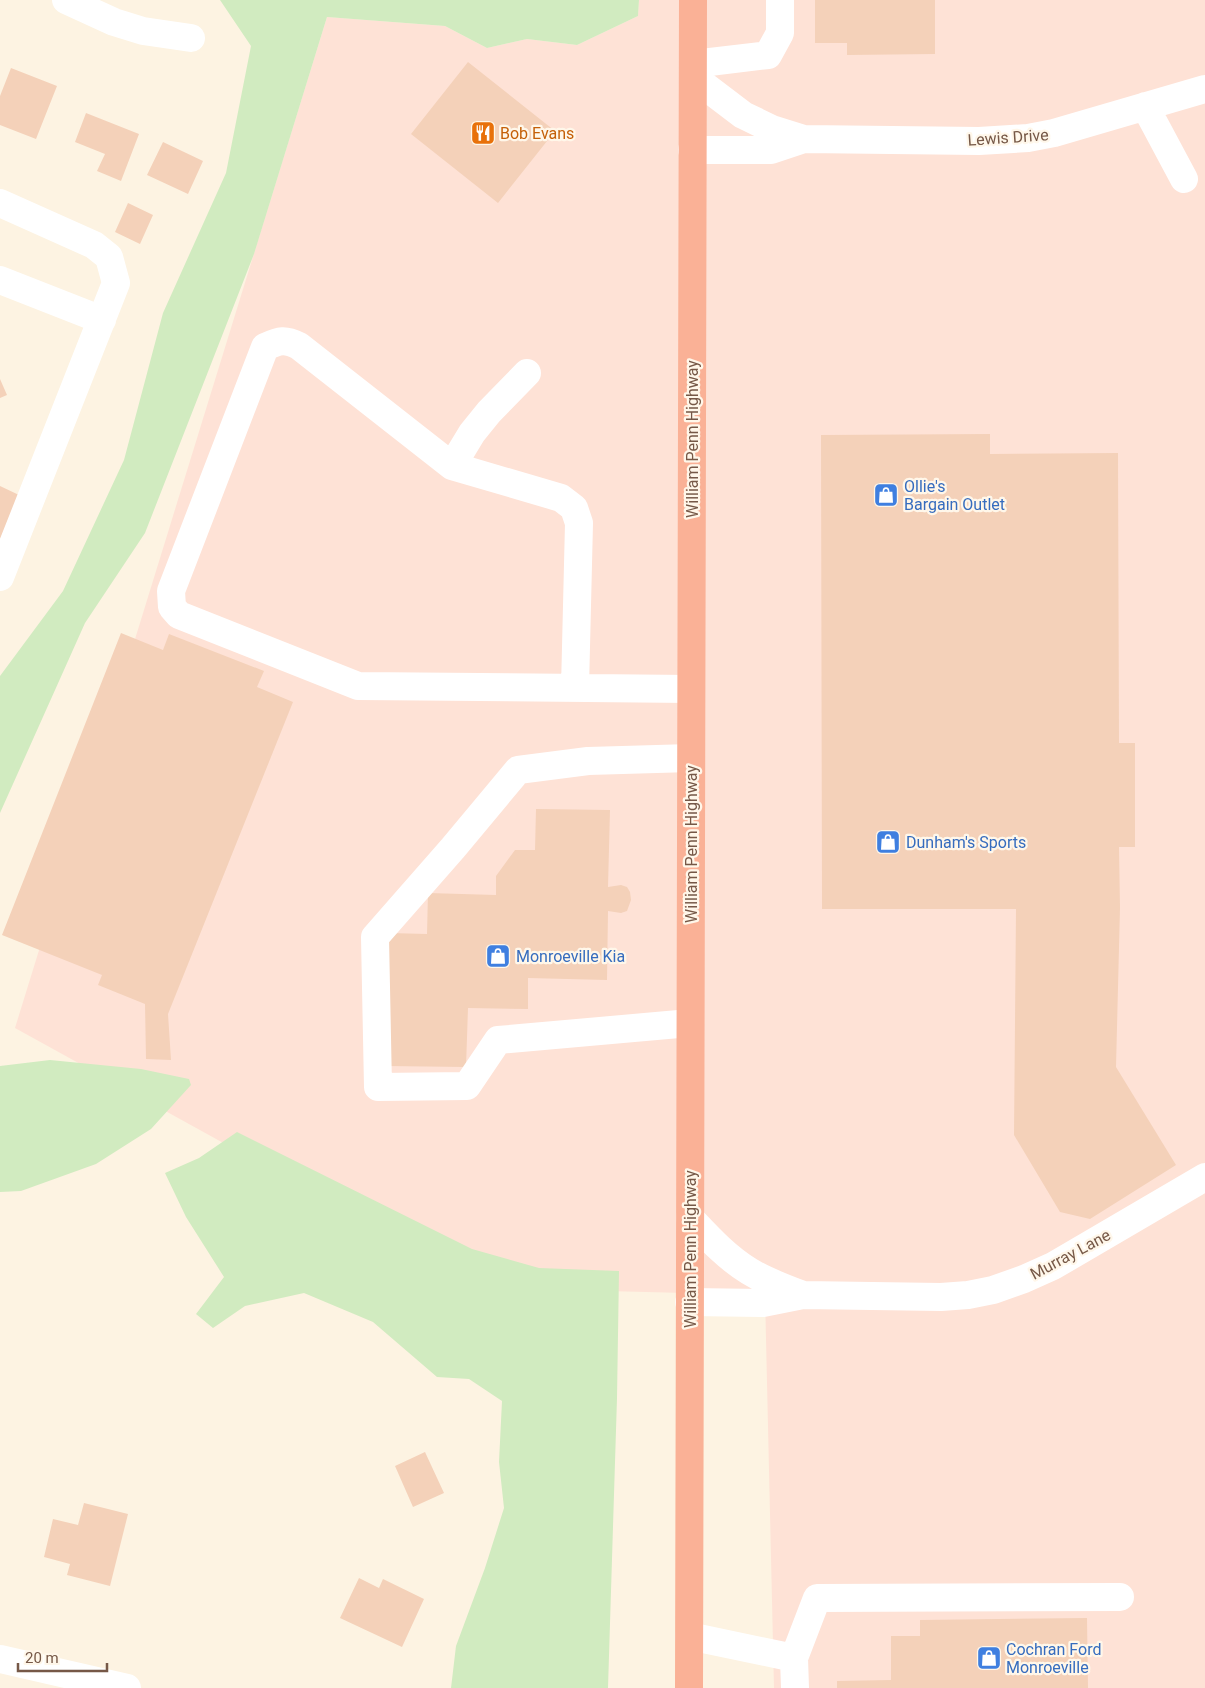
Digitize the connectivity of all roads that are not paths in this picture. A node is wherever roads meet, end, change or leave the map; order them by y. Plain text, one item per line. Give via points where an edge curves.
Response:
1 (66, 0) edge
2 (693, 0) edge
3 (780, 0) edge
4 (191, 38) dead end
5 (693, 70) junction
6 (1205, 89) edge
7 (1145, 106) junction
8 (804, 139) junction
9 (692, 150) junction
10 (1184, 179) dead end
11 (0, 202) edge
12 (0, 280) edge
13 (102, 320) junction
14 (527, 373) dead end
15 (452, 466) junction
16 (0, 577) edge
17 (575, 688) junction
18 (691, 689) junction
19 (691, 758) junction
20 (690, 1023) junction
21 (1205, 1177) edge
22 (690, 1218) junction
23 (803, 1294) junction
24 (690, 1302) junction
25 (1120, 1596) dead end
26 (689, 1636) junction
27 (794, 1658) junction
28 (0, 1659) edge
29 (127, 1688) edge
30 (678, 1688) edge
31 (689, 1688) edge
32 (795, 1688) edge

1 - 4 street via 143,31
2 - 5 highway, William Penn Highway
3 - 5 street via 780,33 768,55
5 - 8 street, Lewis Drive via 743,115
5 - 9 highway, William Penn Highway
6 - 7 street, Lewis Drive
7 - 8 street, Lewis Drive via 1054,134 1028,138
7 - 10 street
8 - 9 street, Lewis Drive via 771,150
9 - 18 highway, William Penn Highway
11 - 13 street via 94,245 109,257 116,283
12 - 13 street
13 - 16 street
14 - 15 street via 477,426
15 - 17 street via 561,498 574,508 579,523
15 - 17 street via 299,346 288,340 265,347 171,591 172,607 179,615 358,686
17 - 18 street
18 - 19 highway, William Penn Highway
19 - 20 highway, William Penn Highway
19 - 20 street via 588,761 518,770 375,937 378,1086 466,1086 498,1040
20 - 22 highway, William Penn Highway
21 - 23 street, Murray Lane via 1053,1266 993,1290 941,1297
22 - 23 street, Murray Lane via 722,1251 749,1271
22 - 24 highway, William Penn Highway
23 - 24 street, Murray Lane via 762,1303
24 - 26 highway, William Penn Highway
25 - 27 street via 817,1598
26 - 27 street
26 - 30 highway
26 - 31 highway, William Penn Highway
27 - 32 street
28 - 29 street

